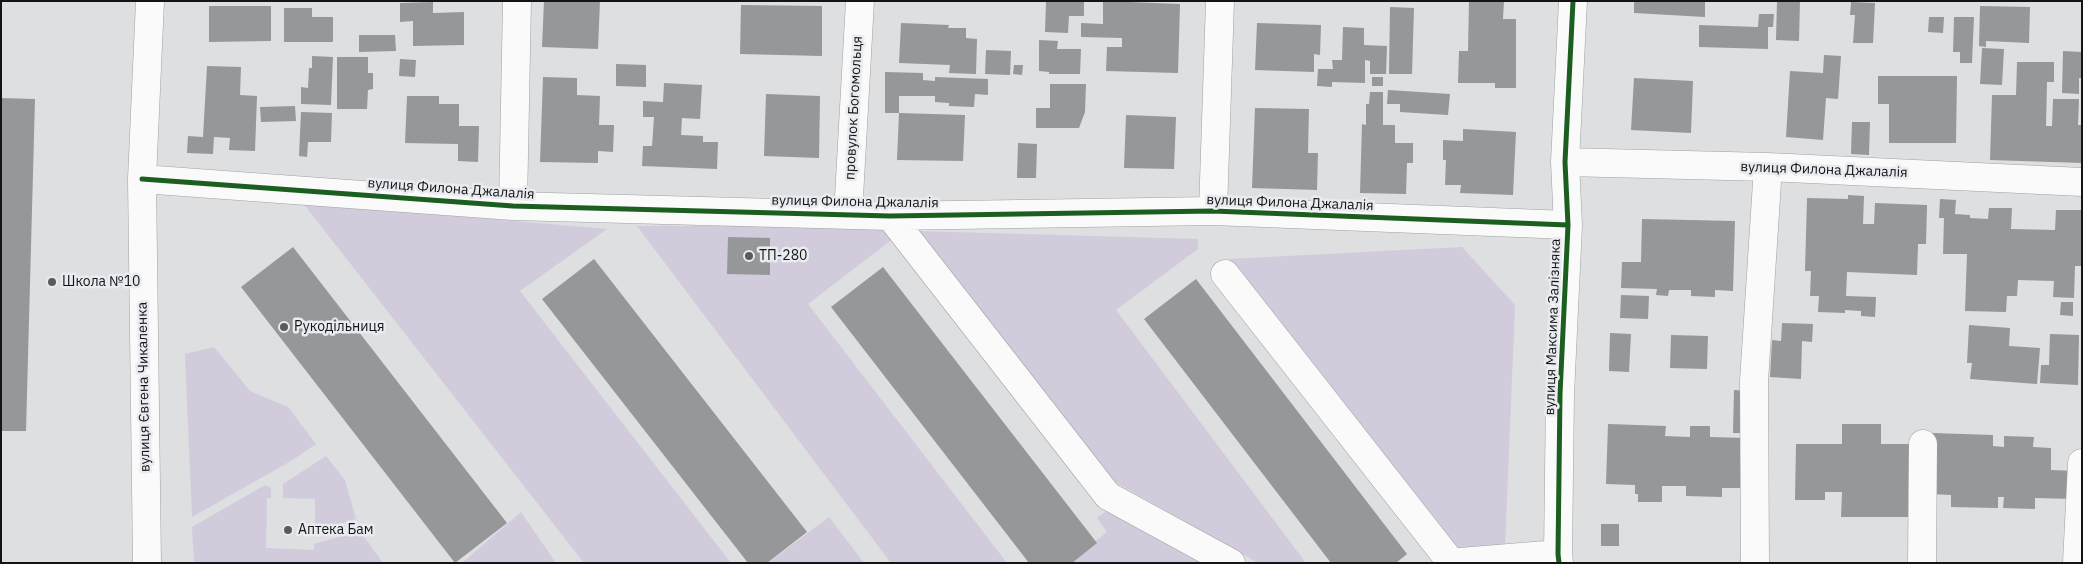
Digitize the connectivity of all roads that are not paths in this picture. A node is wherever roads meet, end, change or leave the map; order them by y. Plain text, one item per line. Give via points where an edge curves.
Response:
1 (150, 1) edge
2 (517, 1) edge
3 (860, 1) edge
4 (1220, 1) edge
5 (1573, 1) edge
6 (1565, 162) junction
7 (1768, 167) junction
8 (142, 180) junction
9 (2082, 182) edge
10 (513, 206) junction
11 (1213, 211) junction
12 (848, 215) junction
13 (890, 216) junction
14 (1568, 225) junction
15 (1225, 274) dead end
16 (1922, 444) dead end
17 (2082, 463) edge
18 (1558, 558) edge
19 (1449, 562) edge
20 (147, 563) edge
21 (1231, 563) edge
22 (1755, 563) edge
23 (1922, 563) edge
24 (2077, 563) edge

1 - 8 street, вулиця Євгена Чикаленка
2 - 10 street
3 - 12 street, провулок Богомольця
4 - 11 street
5 - 6 street, вулиця Максима Залізняка
6 - 7 street, вулиця Филона Джалалія
6 - 14 street, вулиця Максима Залізняка
7 - 9 street, вулиця Филона Джалалія
7 - 22 street via 1754,381
8 - 10 street, вулиця Филона Джалалія
8 - 20 street, вулиця Євгена Чикаленка
10 - 12 street, вулиця Филона Джалалія
11 - 13 street, вулиця Филона Джалалія
11 - 14 street, вулиця Филона Джалалія
12 - 13 street, вулиця Филона Джалалія
13 - 21 street via 1108,496
14 - 18 street, вулиця Максима Залізняка via 1560,394
15 - 19 street
16 - 23 street
17 - 24 street
18 - 19 street

